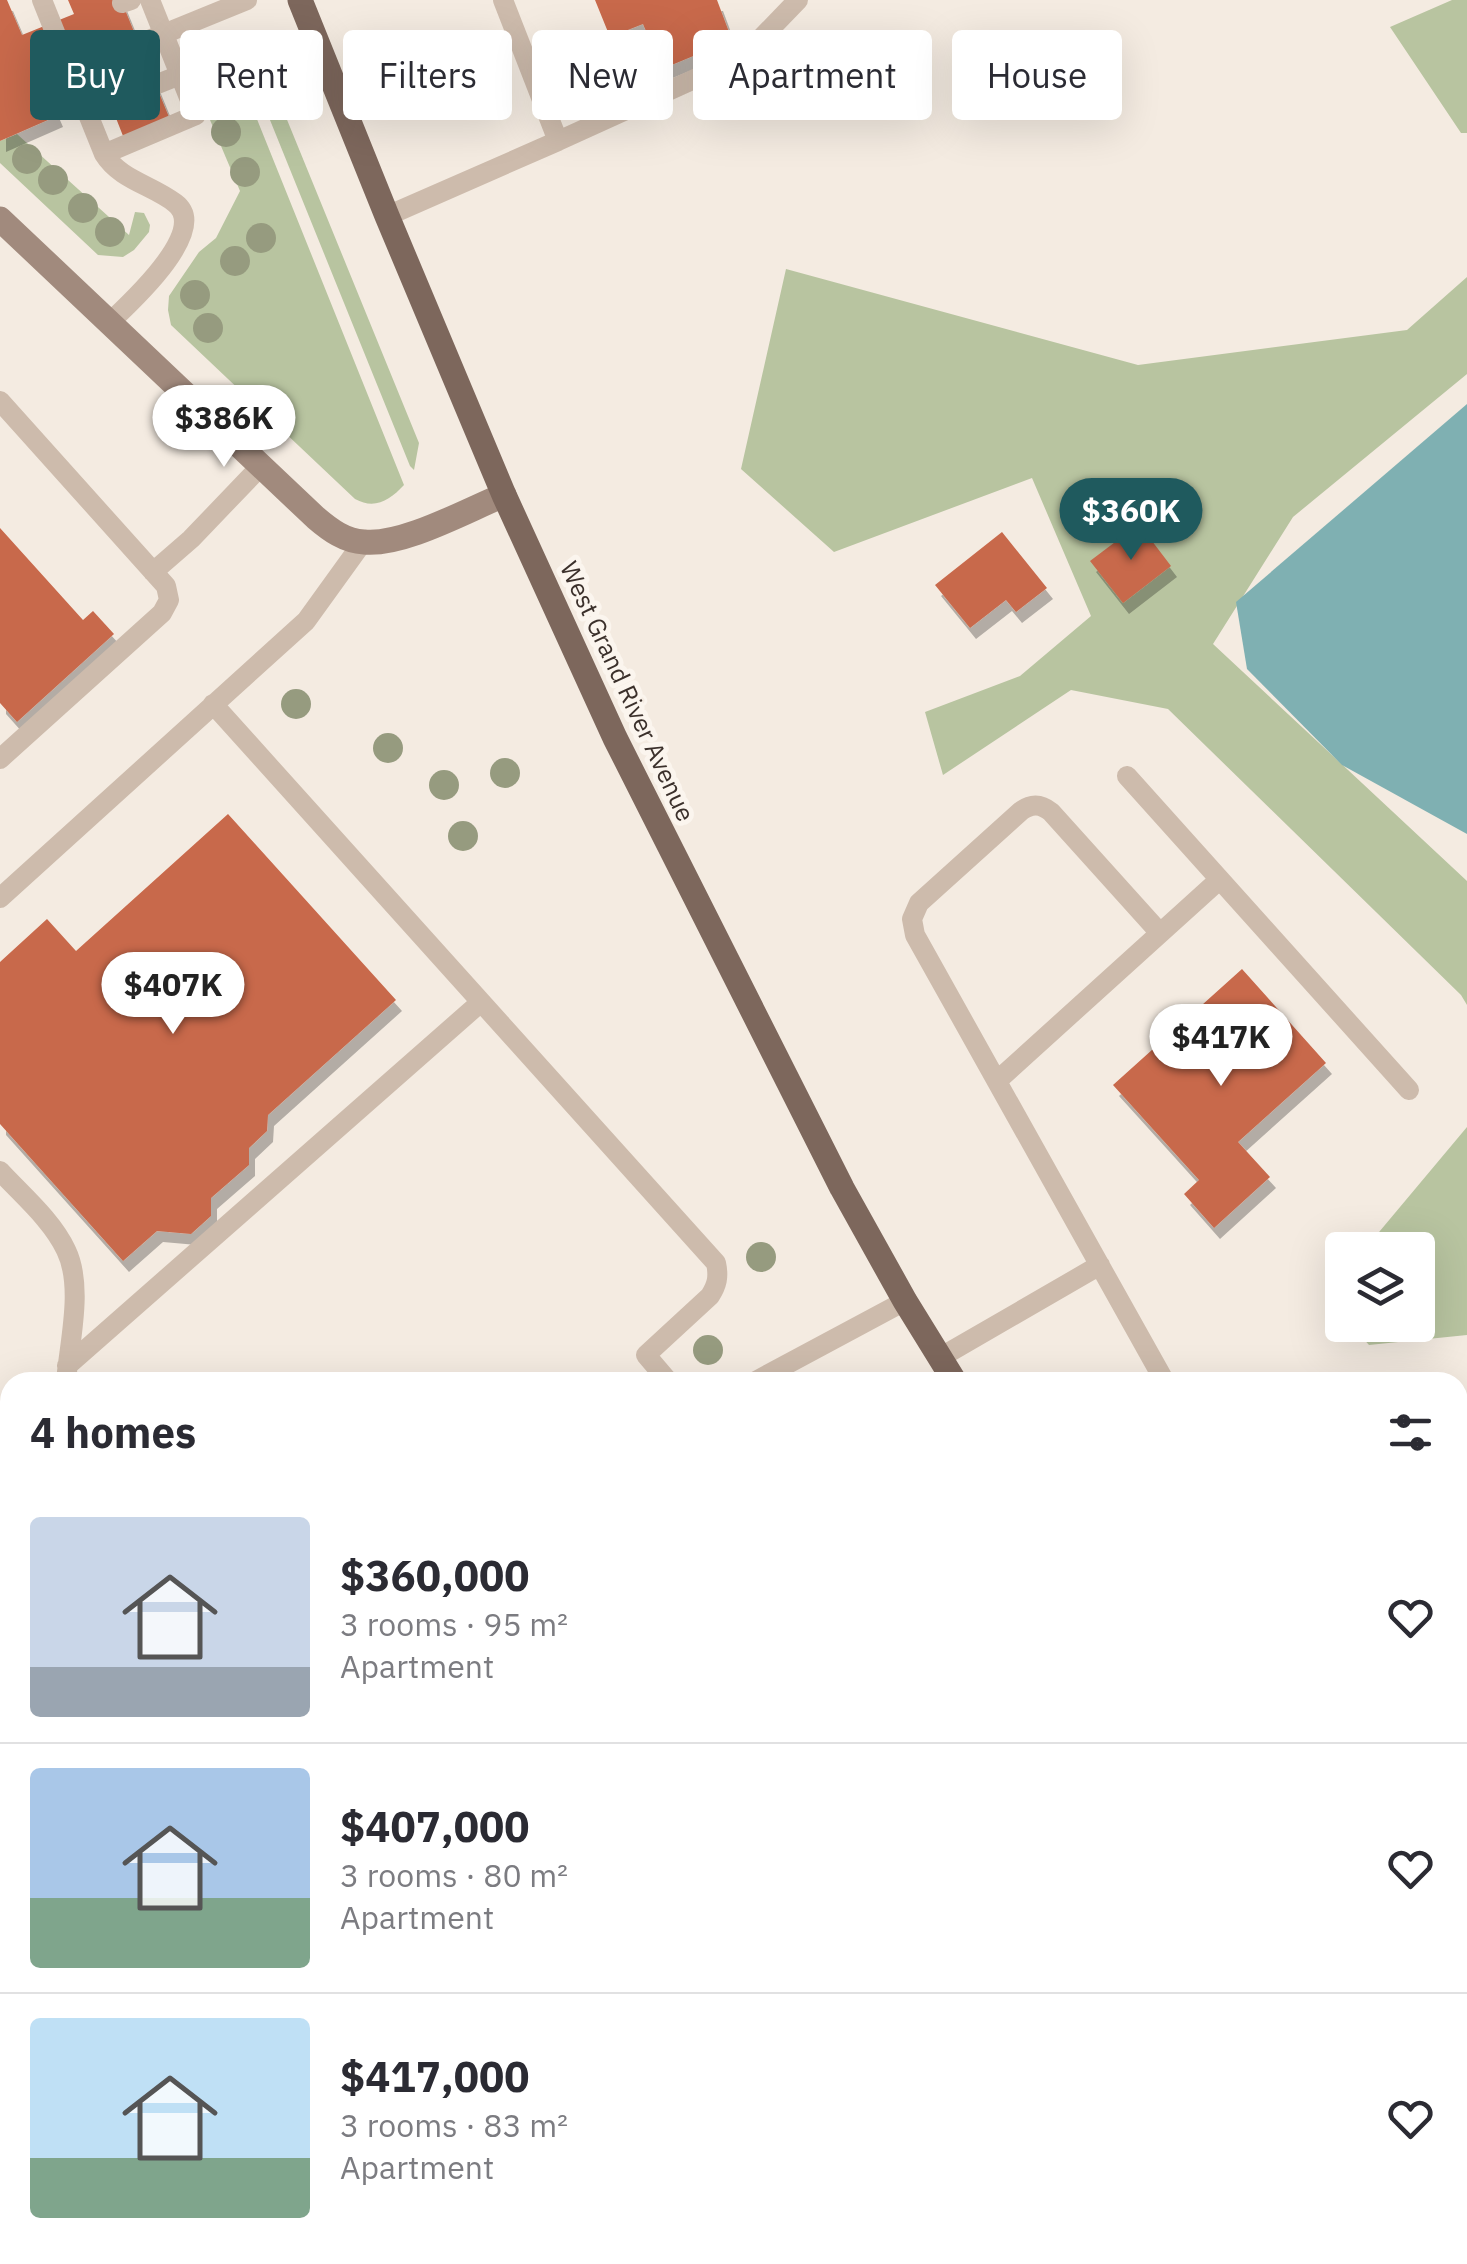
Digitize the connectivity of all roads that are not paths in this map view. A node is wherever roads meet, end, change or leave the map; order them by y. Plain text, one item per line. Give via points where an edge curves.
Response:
1 (42, 0) edge
2 (150, 0) edge
3 (247, 0) edge
4 (300, 0) edge
5 (503, 0) edge
6 (798, 0) edge
7 (54, 30) edge
8 (163, 34) junction
9 (160, 35) edge
10 (180, 75) joint
11 (160, 83) edge
12 (90, 120) edge
13 (184, 120) edge
14 (558, 142) junction
15 (104, 154) junction
16 (387, 216) junction
17 (0, 219) edge
18 (109, 323) junction
19 (0, 401) edge
20 (260, 467) junction
21 (504, 495) junction
22 (363, 542) junction
23 (153, 572) junction
24 (213, 704) junction
25 (0, 758) edge
26 (1126, 776) dead end
27 (1220, 880) junction
28 (0, 898) edge
29 (1160, 934) junction
30 (480, 1002) junction
31 (998, 1080) junction
32 (1410, 1090) dead end
33 (0, 1171) edge
34 (1100, 1265) junction
35 (905, 1301) junction
36 (941, 1358) junction
37 (67, 1372) edge
38 (69, 1372) edge
39 (660, 1372) edge
40 (773, 1372) edge
41 (949, 1372) edge
42 (1159, 1372) edge

1 - 7 lane
2 - 8 lane
3 - 8 lane
4 - 16 main road, West Grand River Avenue
5 - 14 lane
6 - 14 lane via 743,57
8 - 9 lane
8 - 10 lane
10 - 11 lane
12 - 15 lane
13 - 15 lane
14 - 16 lane
15 - 18 lane via 121,172 177,204 185,218 180,240 159,270
16 - 21 main road, West Grand River Avenue
17 - 18 street
18 - 20 street
19 - 23 lane
20 - 22 street via 327,528
20 - 23 lane
21 - 22 street via 394,540
21 - 35 main road, West Grand River Avenue via 685,880
22 - 24 lane via 306,621
23 - 25 lane via 169,593 167,608
24 - 28 lane
24 - 30 lane
26 - 27 lane
27 - 29 lane
27 - 32 lane
29 - 31 lane
29 - 31 lane via 1037,804 930,892 914,910 912,928
30 - 38 lane
30 - 39 lane via 716,1263 717,1286 710,1296 646,1355
31 - 34 lane
33 - 37 lane via 68,1252 75,1284
34 - 36 lane
34 - 42 lane
35 - 36 main road, West Grand River Avenue
35 - 40 lane
36 - 41 main road, West Grand River Avenue

